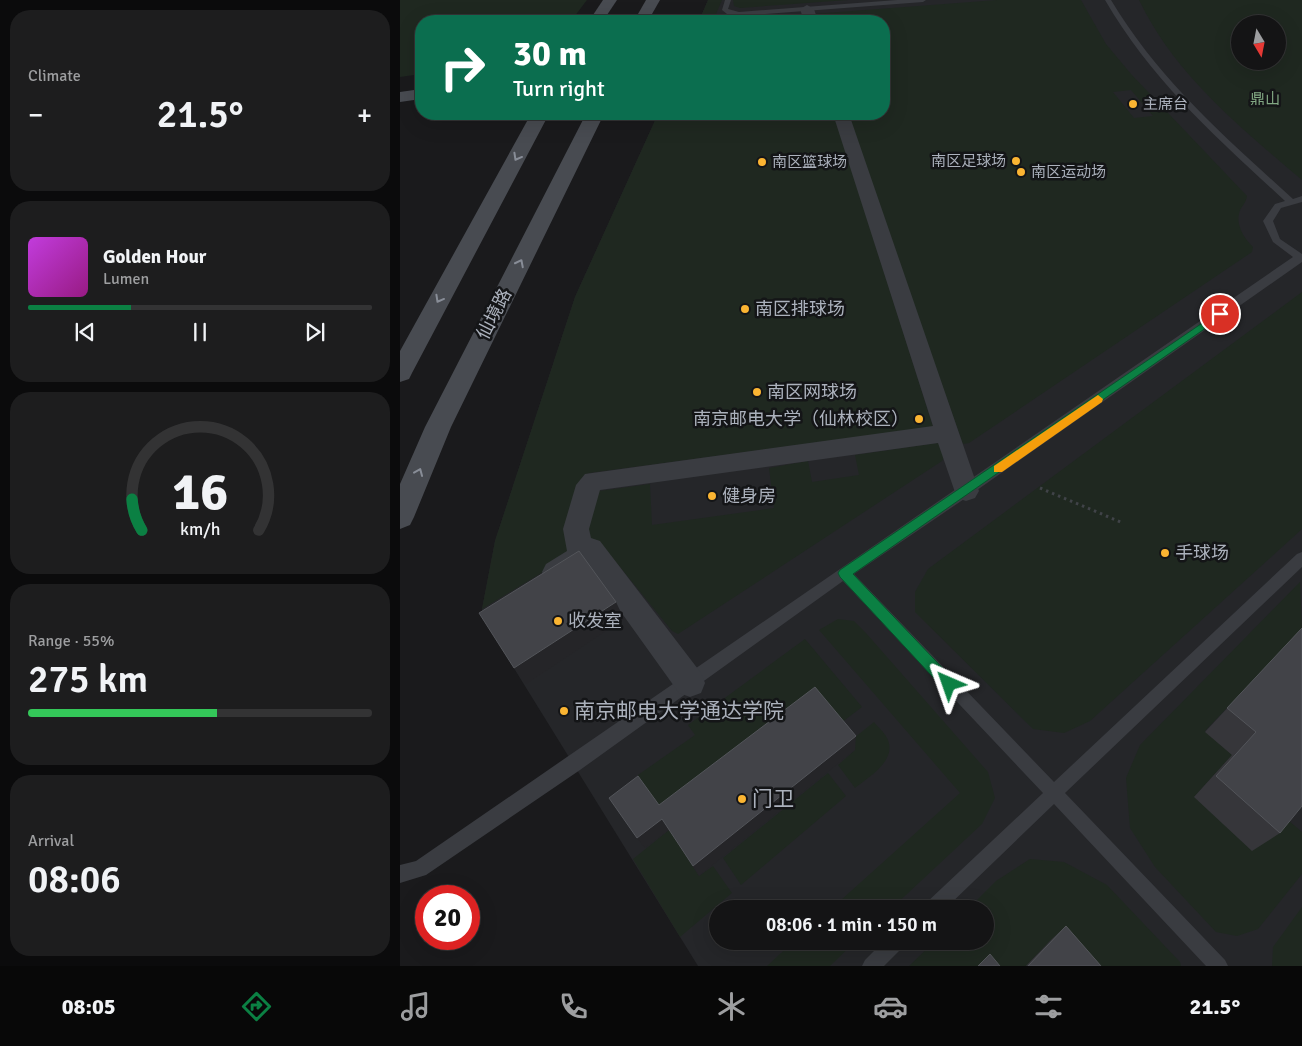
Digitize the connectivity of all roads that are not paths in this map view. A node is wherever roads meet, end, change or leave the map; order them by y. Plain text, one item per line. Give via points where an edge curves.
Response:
1 (610, 0) edge
2 (653, 0) edge
3 (728, 0) edge
4 (923, 0) edge
5 (1108, 0) edge
6 (600, 15) edge
7 (644, 15) edge
8 (809, 15) edge
9 (415, 95) edge
10 (400, 97) edge
11 (537, 120) edge
12 (592, 120) edge
13 (843, 120) edge
14 (1302, 199) edge
15 (1290, 202) junction
16 (1301, 259) edge
17 (400, 373) edge
18 (946, 433) junction
19 (966, 492) junction
20 (400, 517) edge
21 (581, 556) junction
22 (1302, 558) edge
23 (844, 573) junction
24 (540, 582) edge
25 (690, 683) junction
26 (1054, 795) junction
27 (400, 874) edge
28 (942, 900) edge
29 (888, 950) edge
30 (871, 966) edge
31 (1219, 966) edge

1 - 6 main road
2 - 7 main road
3 - 8 lane via 724,9 729,13
4 - 8 lane
5 - 15 lane via 1153,66
9 - 10 main road
11 -> 17 main road
20 -> 12 main road, 仙境路 via 438,427
13 - 18 street
14 - 15 lane
15 - 16 lane via 1278,206 1268,221 1276,240
16 - 19 lane
18 - 19 street
18 - 21 street via 594,481 589,485 576,529
19 - 23 lane
21 - 24 street
21 - 25 street via 591,549
22 - 26 lane
23 - 25 lane
23 - 26 lane
25 - 27 lane via 420,869
26 - 28 lane
26 - 31 lane
29 - 30 lane

